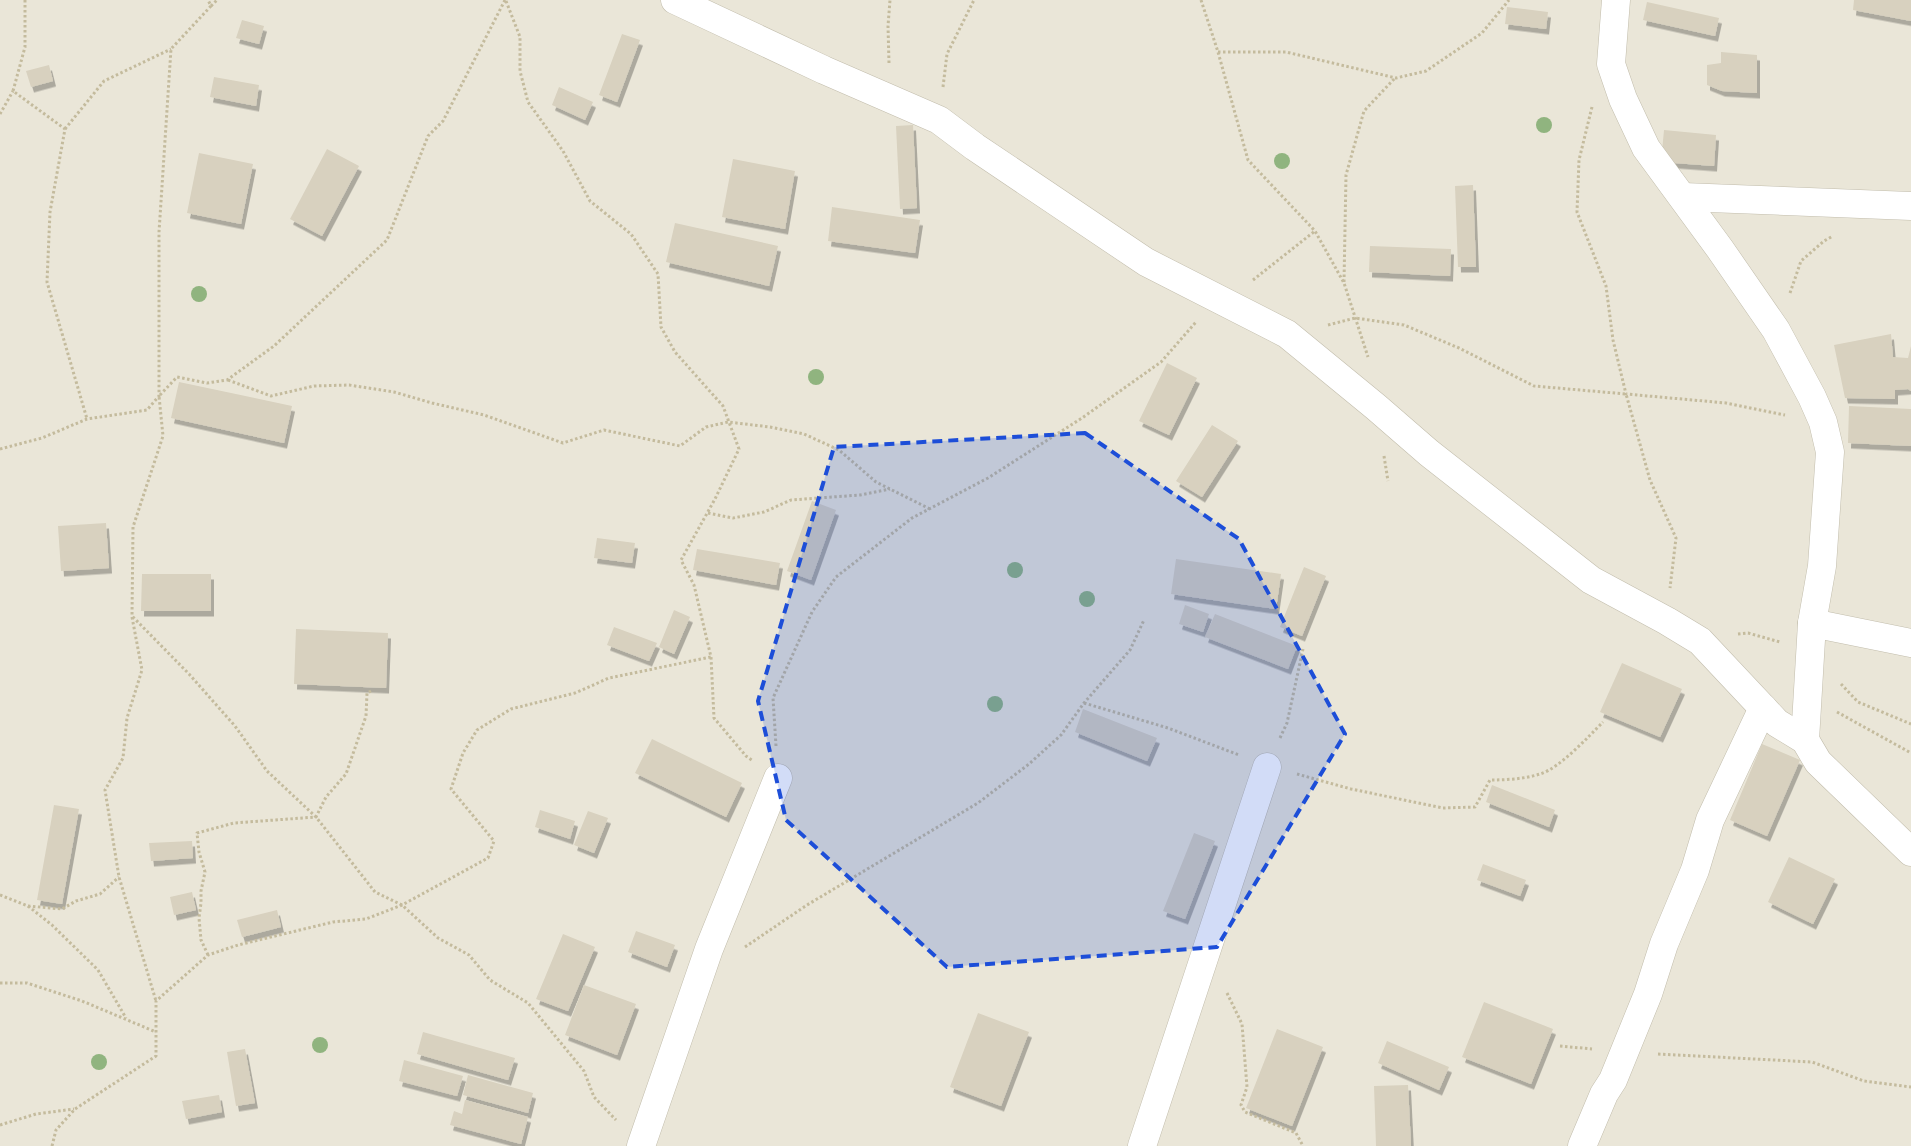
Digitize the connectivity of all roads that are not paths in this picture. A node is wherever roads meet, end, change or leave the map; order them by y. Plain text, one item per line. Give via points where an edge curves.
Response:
1 (674, 0) edge
2 (1616, 0) edge
3 (1683, 197) junction
4 (1911, 206) edge
5 (1812, 622) junction
6 (1911, 643) edge
7 (1763, 708) junction
8 (1805, 740) junction
9 (1267, 766) road end
10 (778, 778) road end
11 (1911, 852) edge
12 (641, 1146) edge
13 (1142, 1146) edge
14 (1582, 1146) edge

1 - 7 street via 939,120 975,148 1146,262 1287,334 1429,453 1591,580 1700,641
2 - 3 street via 1612,64 1622,99 1646,148
3 - 4 street
3 - 5 street via 1776,330 1822,422 1830,452 1822,566
5 - 6 street
5 - 8 street
7 - 8 street via 1777,724
7 - 14 street via 1710,820 1695,870 1648,994
8 - 11 street via 1818,762
9 - 13 street
10 - 12 street via 709,949

